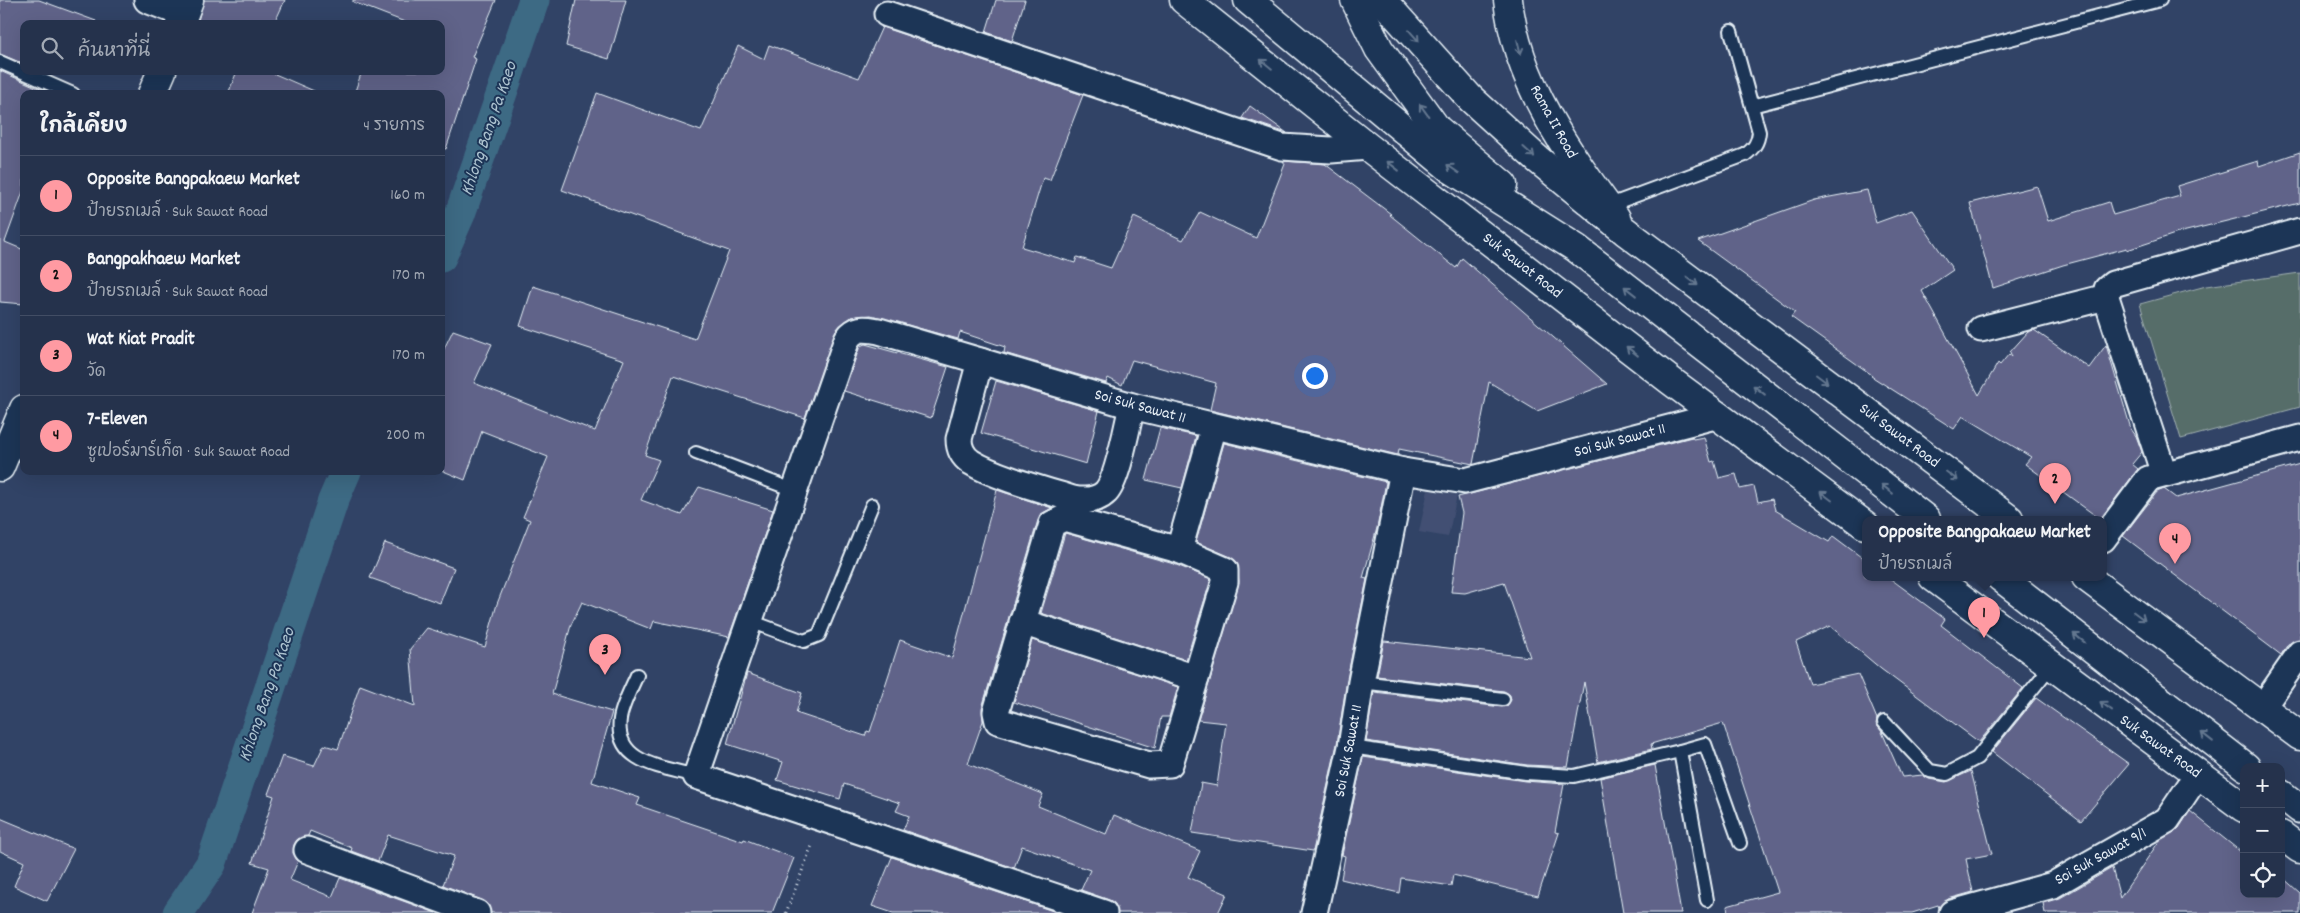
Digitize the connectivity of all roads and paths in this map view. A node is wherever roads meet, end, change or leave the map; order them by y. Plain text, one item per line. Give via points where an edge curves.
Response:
1 (147, 0) edge
2 (1184, 0) edge
3 (1239, 0) edge
4 (1248, 0) edge
5 (1355, 0) edge
6 (1382, 0) edge
7 (1508, 0) edge
8 (2160, 0) edge
9 (184, 13) edge
10 (887, 14) dead end
11 (1731, 31) dead end
12 (1236, 40) junction
13 (0, 62) edge
14 (20, 71) edge
15 (30, 75) edge
16 (160, 75) edge
17 (64, 90) edge
18 (154, 90) edge
19 (1752, 106) junction
20 (1368, 147) junction
21 (1607, 206) junction
22 (1625, 230) junction
23 (2300, 231) edge
24 (1576, 248) junction
25 (2106, 297) junction
26 (1981, 329) dead end
27 (980, 361) junction
28 (1132, 406) junction
29 (1719, 415) junction
30 (20, 419) edge
31 (1214, 426) junction
32 (2300, 438) edge
33 (696, 453) dead end
34 (0, 467) edge
35 (1403, 471) junction
36 (2164, 474) junction
37 (796, 491) junction
38 (872, 505) dead end
39 (1922, 516) edge
40 (2005, 516) edge
41 (1862, 524) edge
42 (2107, 534) edge
43 (1179, 550) junction
44 (1938, 581) edge
45 (2005, 581) edge
46 (2091, 581) edge
47 (750, 621) junction
48 (1022, 622) junction
49 (2300, 653) edge
50 (2051, 666) junction
51 (636, 675) dead end
52 (1196, 678) junction
53 (1361, 682) junction
54 (1503, 699) dead end
55 (2262, 708) junction
56 (1884, 722) dead end
57 (2300, 736) edge
58 (1351, 747) junction
59 (1680, 751) junction
60 (2241, 763) edge
61 (2198, 774) junction
62 (696, 776) junction
63 (2285, 797) edge
64 (2240, 805) edge
65 (2300, 808) edge
66 (822, 818) junction
67 (2285, 839) edge
68 (1740, 843) dead end
69 (2300, 849) edge
70 (307, 850) dead end
71 (1708, 900) dead end
72 (2006, 906) edge
73 (477, 913) edge
74 (786, 913) edge
75 (1104, 913) edge
76 (1314, 913) edge
77 (1952, 913) edge

1 - 9 street
2 - 12 main road, Suk Sawat Road
3 - 12 main road
24 -> 4 main road via 1451,169
24 -> 5 main road via 1437,129 1379,49
6 -> 22 main road, Suk Sawat Road via 1470,98 1536,158
7 -> 21 main road, Rama II Road via 1521,54 1535,92 1568,151
8 - 19 lane
10 - 20 street via 1282,147 1331,150
11 - 19 lane
20 -> 12 main road, Suk Sawat Road
13 - 14 lane
15 - 17 lane
16 - 18 main road
19 - 21 lane via 1758,142 1745,155
29 -> 20 main road, Suk Sawat Road
21 - 22 main road, Rama II Road
22 -> 40 main road, Suk Sawat Road
23 - 25 street via 2113,284 2106,289
39 -> 24 main road
25 - 26 street
25 - 36 street
27 - 28 street, Soi Suk Sawat 11
27 - 28 street via 959,448 970,461 990,471 1073,499 1082,501 1100,497 1112,484
27 - 37 street, Soi Suk Sawat 11 via 879,331 861,329 852,332
28 - 31 street, Soi Suk Sawat 11
29 - 35 street, Soi Suk Sawat 11 via 1465,481
41 -> 29 main road, Suk Sawat Road
30 - 34 main road
31 - 35 street, Soi Suk Sawat 11
31 - 43 street
32 - 36 street
33 - 37 lane
35 - 53 street, Soi Suk Sawat 11
36 - 42 street via 2148,480
37 - 47 street, Soi Suk Sawat 11
38 - 47 lane via 819,635 804,640
43 - 48 street via 1064,518 1052,524
43 - 52 street via 1224,570 1225,582
44 - 50 main road, Suk Sawat Road
60 -> 45 main road
46 -> 55 main road
47 - 62 street, Soi Suk Sawat 11
48 - 52 street
48 - 52 street via 996,712 998,721 1149,764 1170,764
49 - 55 street
50 - 56 lane via 1977,758 1947,774 1930,771
61 -> 50 main road, Suk Sawat Road
51 - 62 lane via 620,718 620,736 626,750 635,758
53 - 54 lane
53 - 58 street, Soi Suk Sawat 11
55 - 57 main road
58 - 59 lane via 1574,776
58 - 76 street, Soi Suk Sawat 11
59 - 68 lane via 1705,744
59 - 71 lane
61 - 64 main road, Suk Sawat Road
61 - 72 street, Soi Suk Sawat 9/1 via 2167,820 2053,885
62 - 66 street
63 - 65 main road
66 - 74 path
66 - 75 street
67 - 69 main road
70 - 73 street
72 - 77 street, Soi Suk Sawat 9/1

